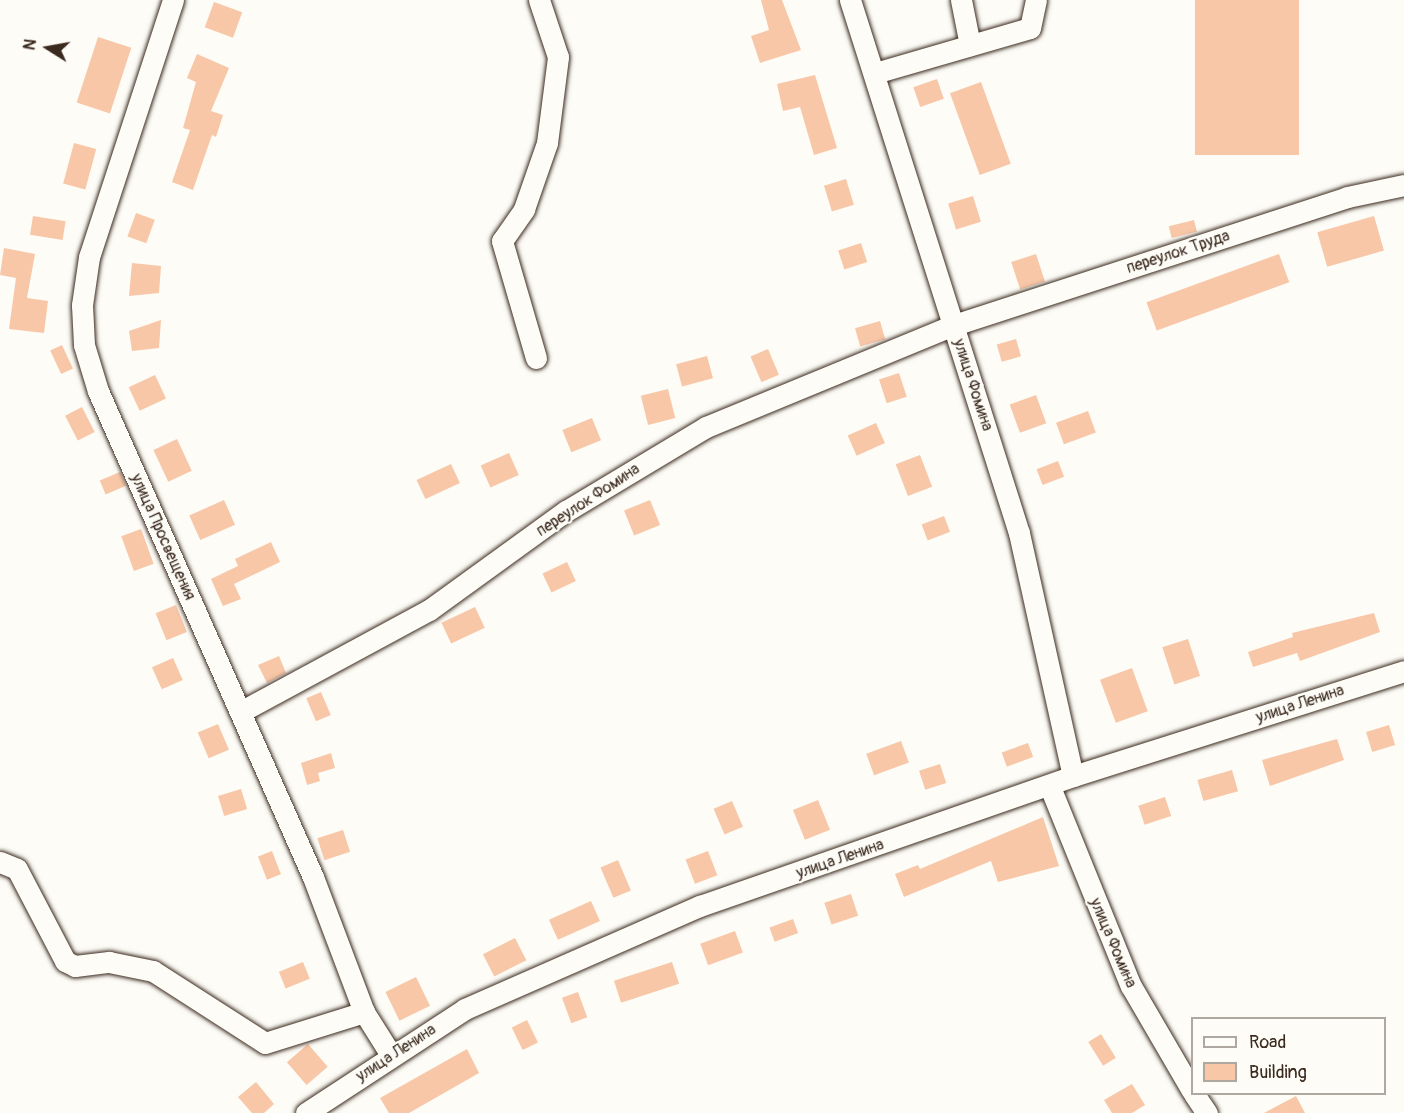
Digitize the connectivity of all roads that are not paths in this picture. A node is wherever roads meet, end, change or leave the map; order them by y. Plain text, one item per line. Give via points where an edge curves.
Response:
1 (172, 0) edge
2 (539, 0) edge
3 (850, 0) edge
4 (960, 0) edge
5 (1036, 0) edge
6 (970, 45) junction
7 (875, 73) junction
8 (1404, 185) edge
9 (954, 325) junction
10 (536, 358) dead end
11 (1404, 671) edge
12 (242, 711) junction
13 (1073, 776) junction
14 (1050, 787) junction
15 (0, 862) edge
16 (364, 1012) junction
17 (391, 1055) junction
18 (1191, 1089) edge
19 (1195, 1095) edge
20 (306, 1113) edge
21 (1207, 1113) edge

1 - 12 street, улица Просвещения via 89,257 82,305 84,345 98,391
2 - 10 street via 558,57 547,143 524,209 502,241
3 - 7 street, улица Фомина
4 - 6 street
5 - 6 street via 1030,28
6 - 7 street
7 - 9 street, улица Фомина
8 - 9 street, переулок Труда via 1347,197
9 - 12 street, переулок Фомина via 706,427 566,511 429,610
9 - 13 street, улица Фомина via 1019,533
11 - 13 street, улица Ленина
12 - 16 street, улица Просвещения
13 - 14 street, улица Ленина
14 - 17 street, улица Ленина via 700,906 465,1009
14 - 18 street, улица Фомина via 1131,986
15 - 16 street via 17,869 65,961 75,966 109,962 153,971 265,1043
16 - 17 street, улица Просвещения
17 - 20 street, улица Ленина
19 - 21 street, улица Фомина

